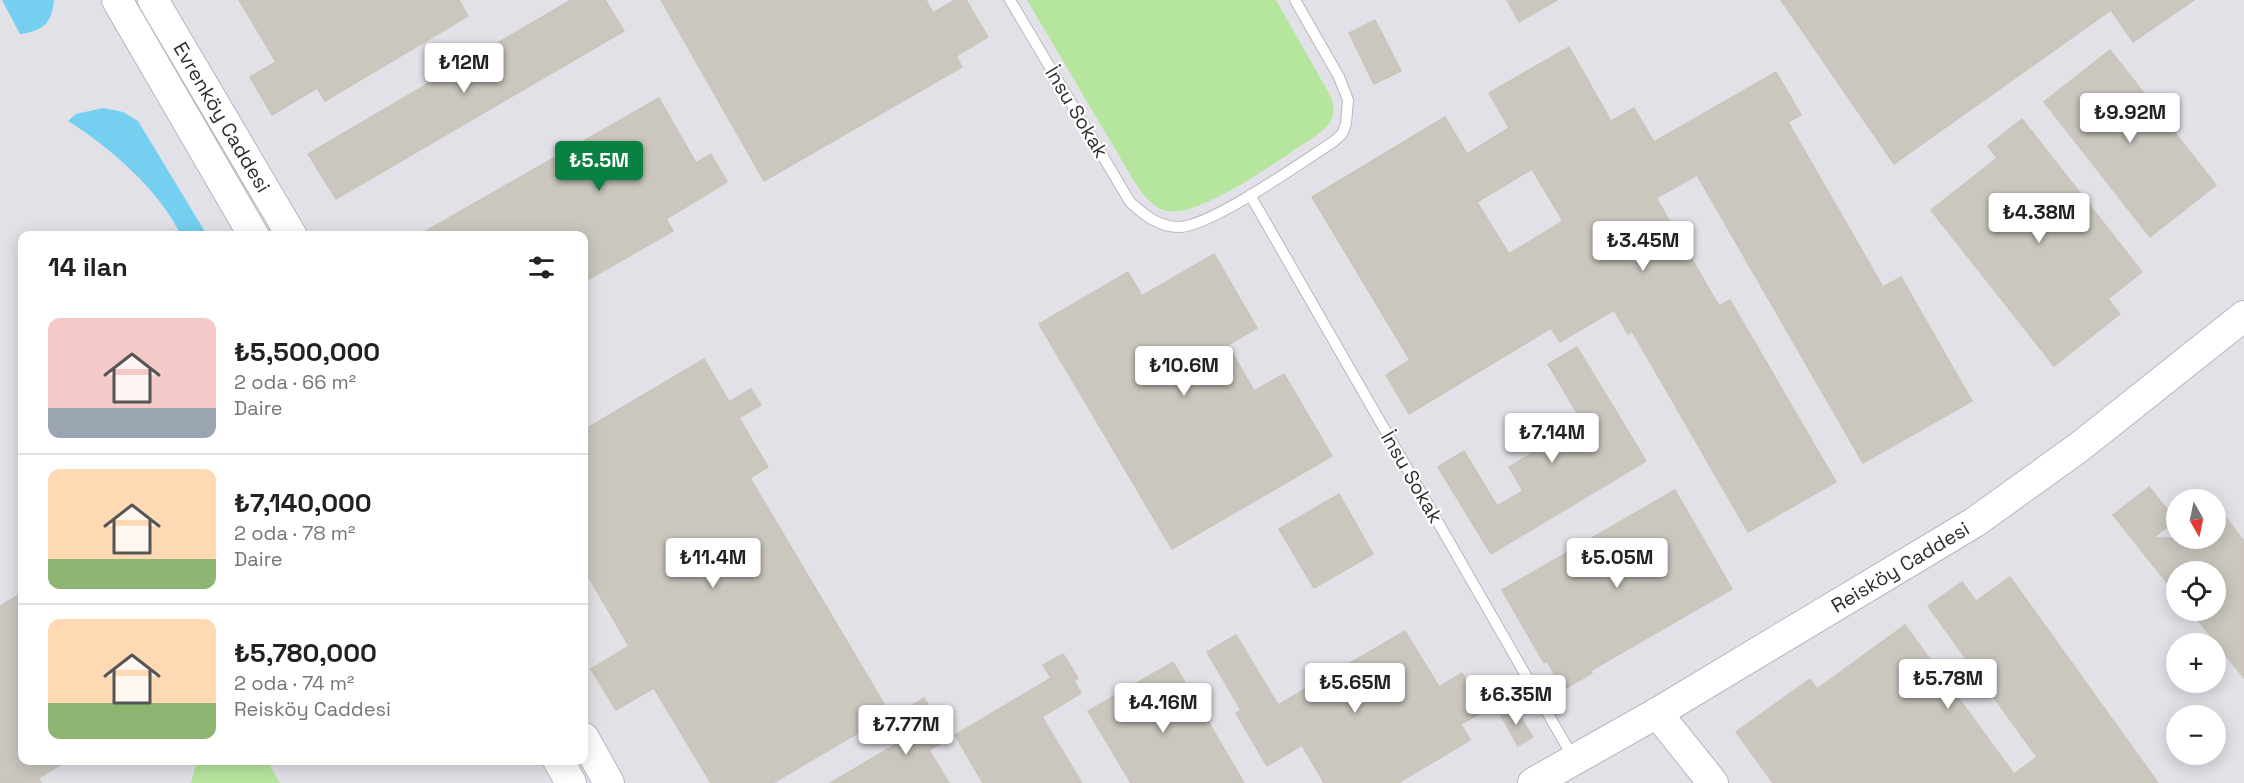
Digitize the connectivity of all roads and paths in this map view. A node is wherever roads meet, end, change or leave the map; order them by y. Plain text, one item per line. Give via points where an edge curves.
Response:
1 (117, 0) edge
2 (153, 0) edge
3 (1010, 0) edge
4 (1295, 0) edge
5 (1250, 195) junction
6 (251, 231) edge
7 (289, 231) edge
8 (2244, 316) edge
9 (1657, 713) junction
10 (588, 745) edge
11 (1574, 759) junction
12 (561, 765) edge
13 (571, 783) edge
14 (609, 783) edge
15 (1533, 783) edge
16 (1713, 783) edge

1 - 6 street, Evrenköy Caddesi
2 - 7 street, Evrenköy Caddesi
3 - 5 lane, İnsu Sokak via 1130,202 1140,212 1160,223 1181,227 1202,221
4 - 5 lane, İnsu Sokak via 1344,88 1348,99 1346,124 1333,142
5 - 11 lane, İnsu Sokak
8 - 9 street, Reisköy Caddesi via 2069,455 1983,517
9 - 11 street, Reisköy Caddesi
9 - 16 street
10 - 14 street
11 - 15 street, Reisköy Caddesi
12 - 13 street

